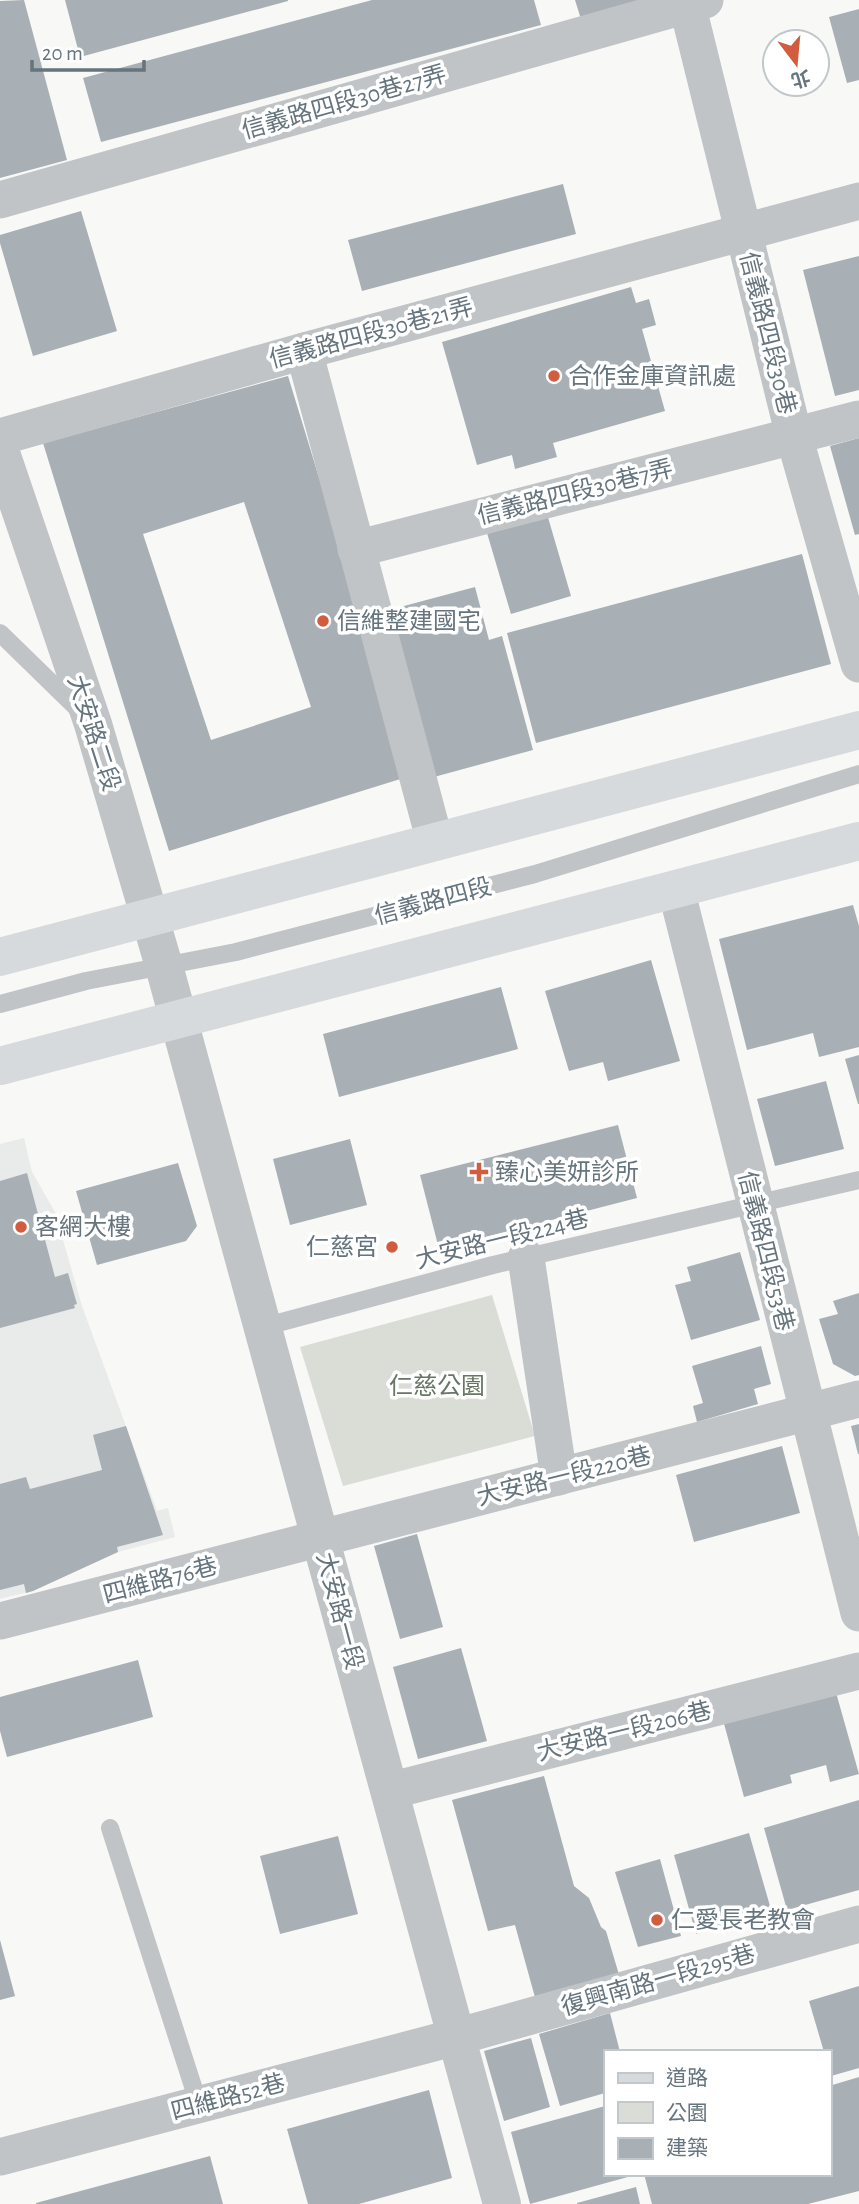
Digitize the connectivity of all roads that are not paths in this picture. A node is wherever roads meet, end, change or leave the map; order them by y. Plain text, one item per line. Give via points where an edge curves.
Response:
1 (693, 2) edge
2 (0, 200) edge
3 (859, 201) edge
4 (743, 232) junction
5 (304, 351) junction
6 (859, 419) edge
7 (794, 436) junction
8 (0, 437) edge
9 (0, 450) edge
10 (356, 549) junction
11 (0, 633) edge
12 (859, 664) edge
13 (93, 724) junction
14 (859, 730) edge
15 (859, 774) edge
16 (859, 841) edge
17 (435, 842) junction
18 (676, 889) junction
19 (151, 918) junction
20 (0, 957) edge
21 (164, 966) junction
22 (0, 1004) edge
23 (178, 1019) junction
24 (0, 1066) edge
25 (859, 1180) edge
26 (754, 1203) junction
27 (526, 1258) junction
28 (263, 1327) junction
29 (859, 1399) edge
30 (807, 1413) junction
31 (559, 1477) junction
32 (320, 1538) junction
33 (859, 1613) edge
34 (0, 1621) edge
35 (859, 1671) edge
36 (389, 1791) junction
37 (110, 1828) dead end
38 (859, 1924) edge
39 (456, 2037) junction
40 (200, 2105) junction
41 (0, 2157) edge
42 (502, 2204) edge

1 - 2 street, 信義路四段30巷27弄
1 - 4 street, 信義路四段30巷
3 - 4 street, 信義路四段30巷21弄
4 - 5 street, 信義路四段30巷21弄
4 - 7 street, 信義路四段30巷
5 - 8 street, 信義路四段30巷21弄
5 - 10 street
6 - 7 street, 信義路四段30巷7弄
7 - 10 street, 信義路四段30巷7弄
7 - 12 street, 信義路四段30巷
9 - 13 street, 大安路二段
10 - 17 street
11 - 13 lane
13 - 19 street, 大安路二段
14 - 17 main road
15 - 21 lane, 信義路四段 via 536,874 236,952
16 - 18 main road, 信義路四段
17 - 19 main road
18 - 23 main road, 信義路四段
18 - 26 street, 信義路四段53巷
19 - 20 main road
19 - 21 street, 大安路二段
21 - 22 lane, 信義路四段
21 - 23 street, 大安路二段
23 - 24 main road, 信義路四段
23 - 28 street, 大安路一段
25 - 26 lane, 大安路一段224巷
26 - 27 lane, 大安路一段224巷
26 - 30 street, 信義路四段53巷
27 - 28 lane, 大安路一段224巷
27 - 31 street
28 - 32 street, 大安路一段
29 - 30 street, 大安路一段220巷
30 - 31 street, 大安路一段220巷
30 - 33 street, 信義路四段53巷
31 - 32 street, 大安路一段220巷
32 - 34 street, 四維路76巷
32 - 36 street, 大安路一段
35 - 36 street, 大安路一段206巷
36 - 39 street, 大安路一段
37 - 40 lane
38 - 39 street, 復興南路一段295巷
39 - 40 street, 四維路52巷
39 - 42 street, 大安路一段
40 - 41 street, 四維路52巷

